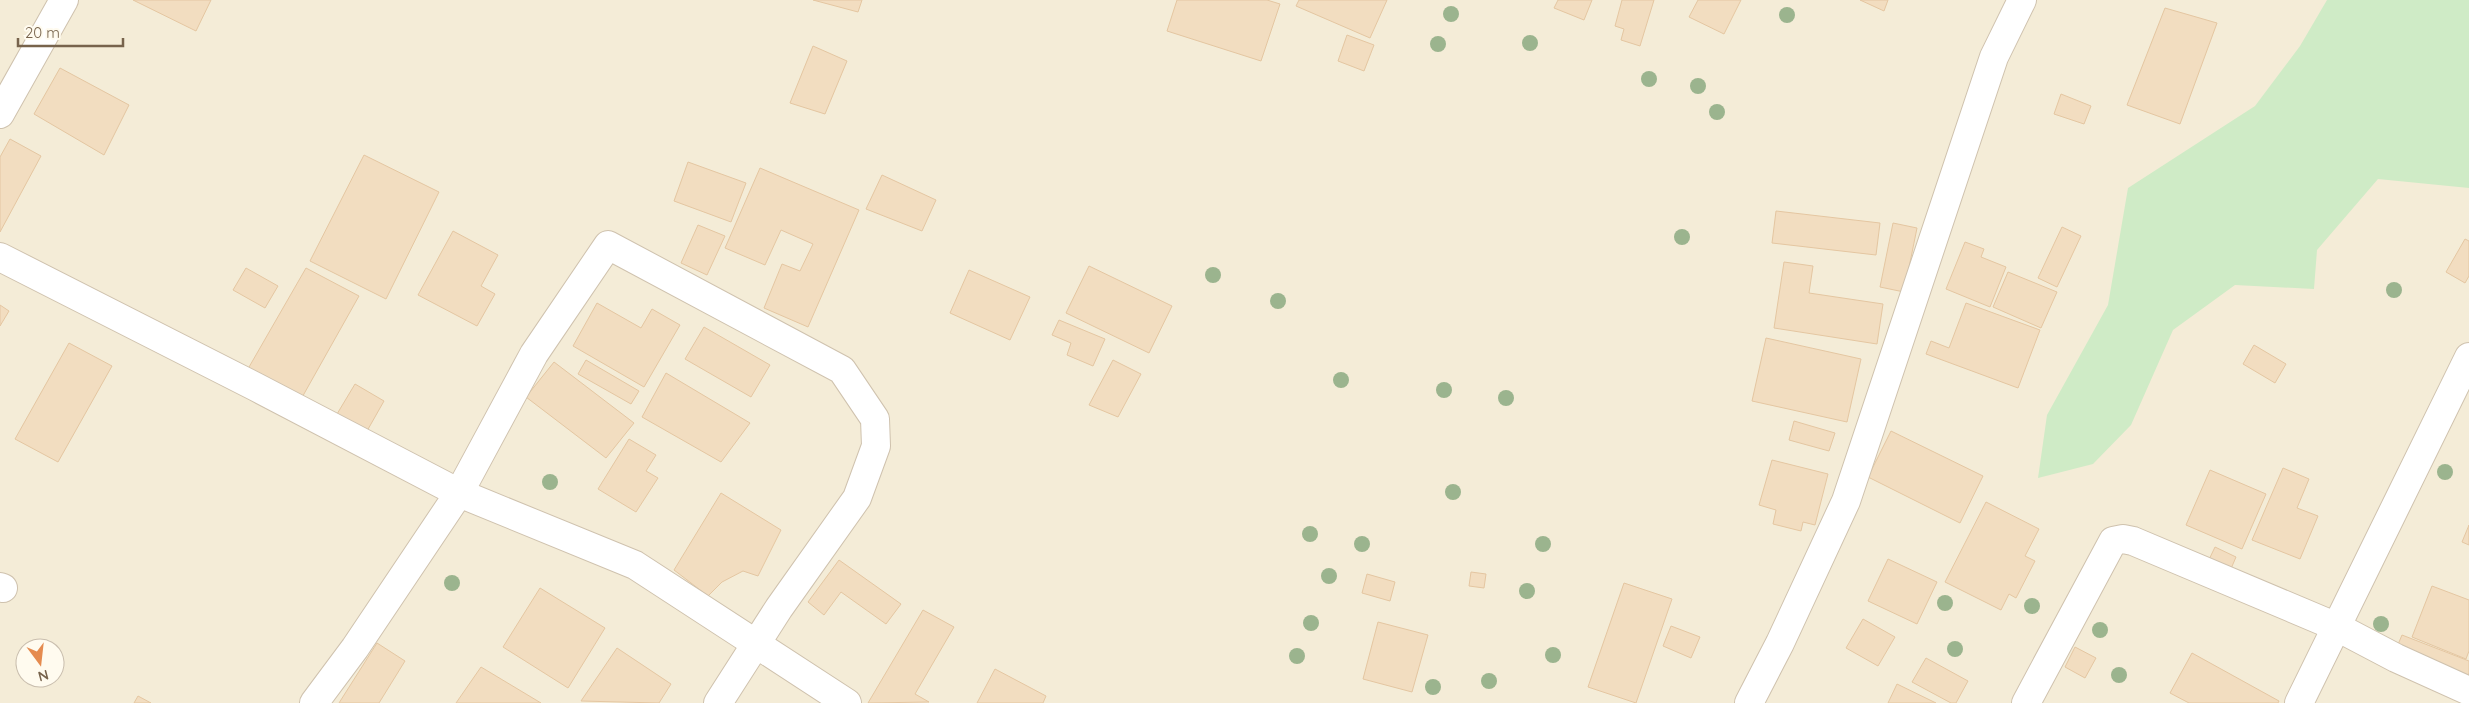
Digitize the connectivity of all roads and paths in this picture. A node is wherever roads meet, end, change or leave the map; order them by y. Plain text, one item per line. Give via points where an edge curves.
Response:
1 (64, 0) edge
2 (2022, 0) edge
3 (0, 114) edge
4 (0, 257) edge
5 (2469, 357) edge
6 (460, 493) junction
7 (2338, 627) junction
8 (757, 643) junction
9 (2469, 691) edge
10 (314, 703) edge
11 (718, 703) edge
12 (847, 703) edge
13 (1749, 703) edge
14 (2026, 703) edge
15 (2299, 703) edge

1 - 3 street
2 - 13 street via 1994,57 1846,501
4 - 6 street
5 - 7 street
6 - 8 street via 635,565
6 - 8 street via 534,354 608,245 842,370 875,419 876,446 857,498 778,608
6 - 10 street
7 - 9 street
7 - 14 street via 2133,541 2113,541
7 - 15 street
8 - 11 street
8 - 12 street

